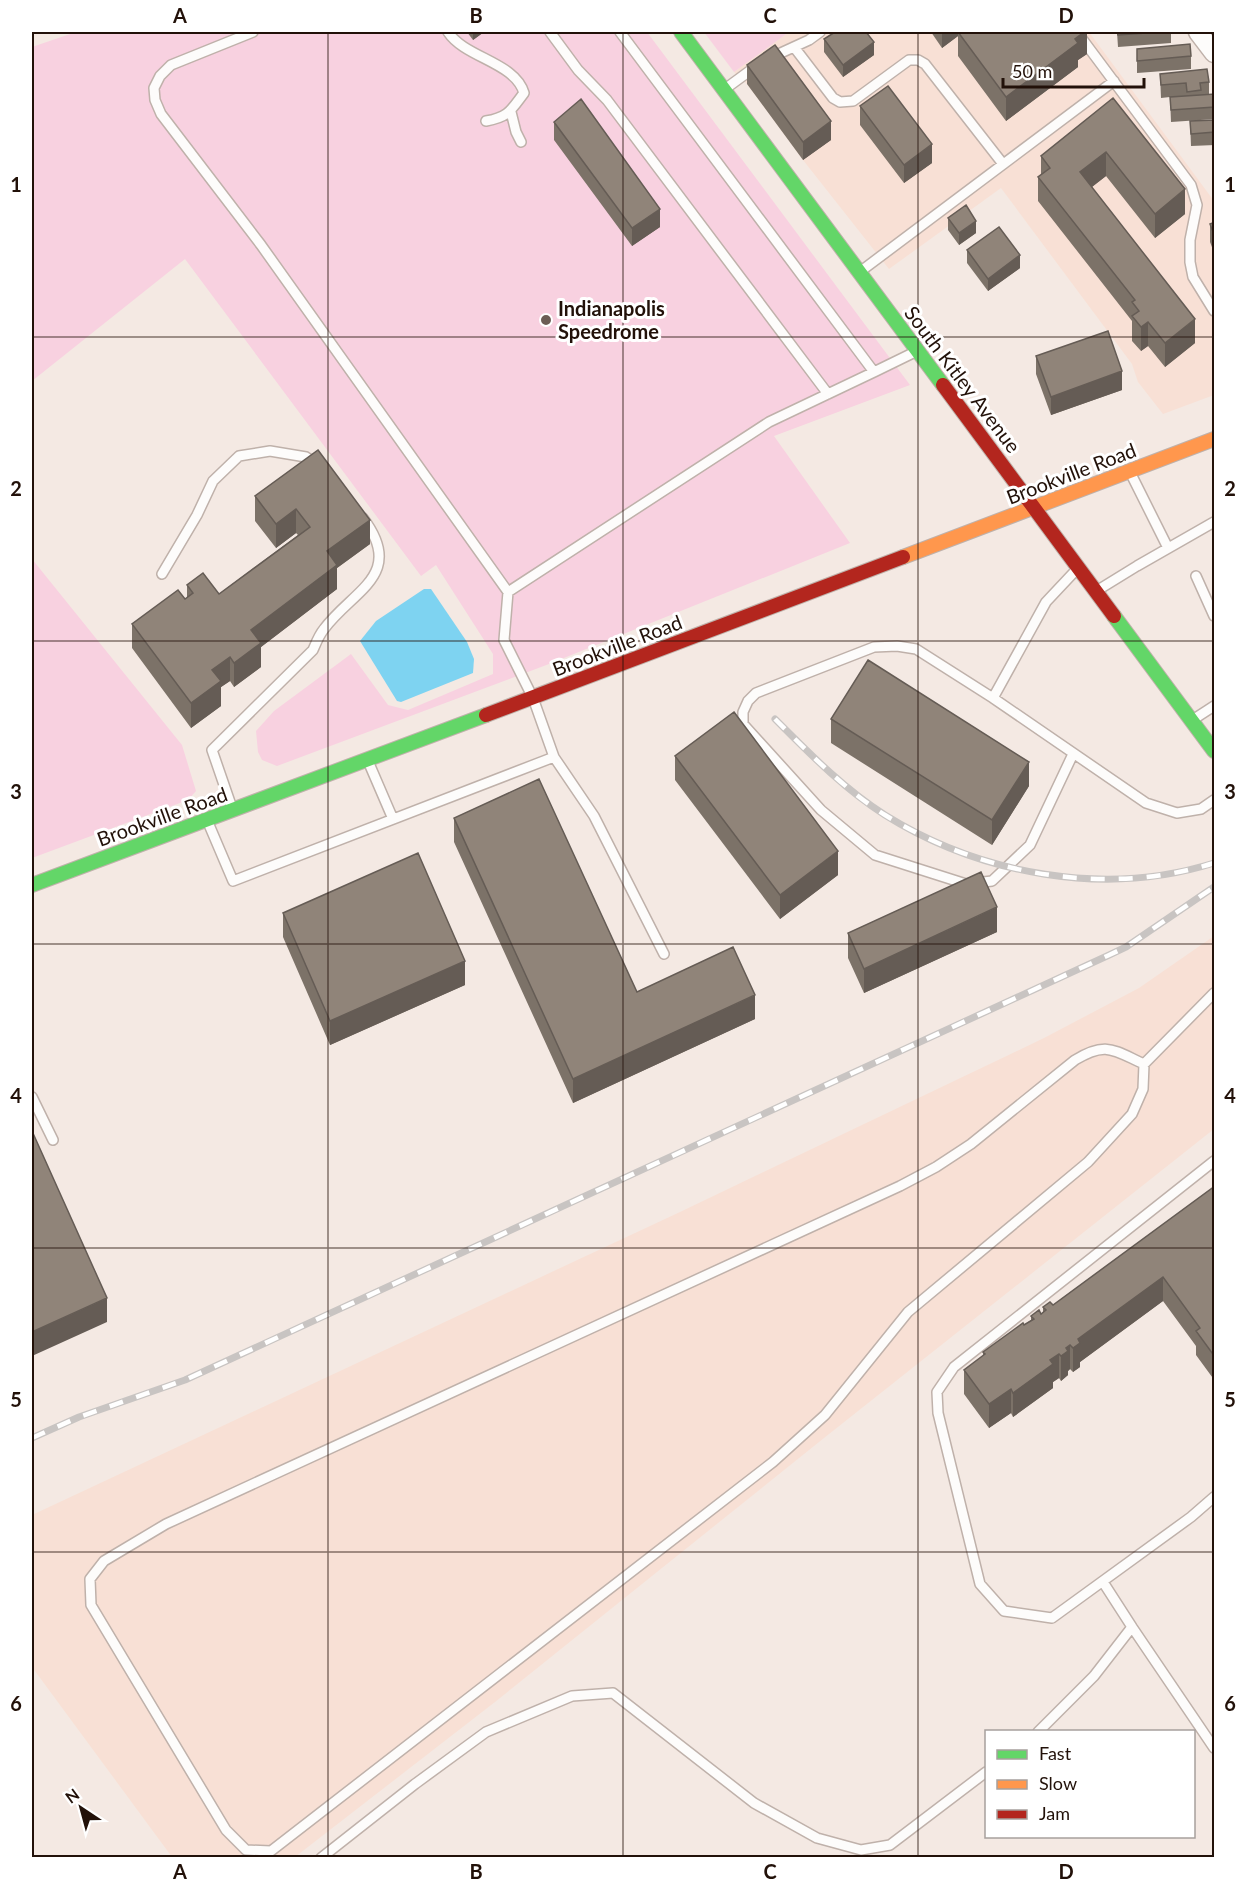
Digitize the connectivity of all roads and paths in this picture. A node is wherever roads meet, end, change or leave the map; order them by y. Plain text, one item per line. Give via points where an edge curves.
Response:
1 (253, 32) edge
2 (448, 32) edge
3 (550, 32) edge
4 (621, 32) edge
5 (681, 32) edge
6 (820, 32) edge
7 (1077, 32) edge
8 (1198, 32) edge
9 (794, 48) junction
10 (1215, 53) edge
11 (1114, 81) junction
12 (724, 90) junction
13 (510, 112) junction
14 (486, 121) dead end
15 (521, 142) dead end
16 (1003, 164) junction
17 (859, 272) junction
18 (1215, 311) edge
19 (918, 350) junction
20 (874, 372) junction
21 (828, 394) junction
22 (1215, 439) edge
23 (327, 471) edge
24 (1129, 471) junction
25 (355, 507) edge
26 (1034, 508) junction
27 (1215, 522) edge
28 (1168, 548) junction
29 (1078, 567) junction
30 (162, 574) dead end
31 (1196, 576) dead end
32 (1096, 591) junction
33 (508, 592) junction
34 (1215, 616) edge
35 (533, 698) junction
36 (993, 698) junction
37 (1215, 706) edge
38 (1192, 721) junction
39 (1215, 751) edge
40 (1073, 754) junction
41 (554, 757) junction
42 (368, 760) junction
43 (1215, 800) edge
44 (233, 810) junction
45 (393, 819) junction
46 (207, 820) junction
47 (32, 885) edge
48 (664, 954) dead end
49 (1215, 993) edge
50 (1144, 1064) junction
51 (32, 1097) edge
52 (53, 1140) dead end
53 (1215, 1161) edge
54 (1215, 1497) edge
55 (1104, 1582) junction
56 (1132, 1627) junction
57 (1039, 1730) edge
58 (1215, 1748) edge
59 (985, 1774) edge
60 (864, 1854) edge
61 (321, 1857) edge

1 - 33 lane via 171,65 154,88 161,114 261,245
2 - 13 lane via 521,84 524,93
3 - 21 lane via 607,100
4 - 20 lane
5 - 12 main road, South Kitley Avenue
6 - 9 lane
7 - 11 lane
8 - 10 street
9 - 12 lane via 766,59
9 - 16 lane via 840,102 853,101 909,60 918,60
11 - 16 lane
11 - 18 lane via 1191,185 1197,205 1190,262 1193,277
12 - 17 main road, South Kitley Avenue
13 - 14 lane
13 - 15 lane
16 - 17 lane
17 - 19 main road, South Kitley Avenue
19 - 20 lane
19 - 26 main road, South Kitley Avenue
20 - 21 lane
21 - 33 lane via 770,422
22 - 24 main road, Brookville Road
23 - 30 lane via 306,457 279,452 240,456 213,481
24 - 26 main road, Brookville Road
24 - 28 lane
25 - 44 lane via 380,545 377,568 367,587 324,629 313,650 212,750
26 - 29 main road, South Kitley Avenue
26 - 35 main road, Brookville Road
27 - 28 lane
28 - 32 lane
29 - 32 main road, South Kitley Avenue
29 - 36 lane via 1046,602
31 - 34 lane
32 - 38 main road, South Kitley Avenue
33 - 35 lane via 504,640
35 - 41 lane
35 - 42 main road, Brookville Road
36 - 40 lane
36 - 40 lane via 916,649 874,647 756,693 743,712 743,724 821,810 875,855 966,884 992,881 1030,845
37 - 38 lane
38 - 39 main road, South Kitley Avenue
40 - 43 lane via 1146,803 1177,813 1201,808
41 - 45 lane
41 - 48 lane via 594,816
42 - 44 main road, Brookville Road
42 - 45 lane
44 - 46 main road, Brookville Road
45 - 46 lane via 233,881
46 - 47 main road, Brookville Road
49 - 50 lane
50 - 50 lane via 1143,1089 1132,1114 1088,1162 908,1312 825,1415 773,1462 271,1851 246,1850 226,1830 91,1605 90,1579 104,1561 166,1524 900,1186 970,1144 1090,1051 1109,1048
51 - 52 lane
53 - 55 lane via 954,1367 937,1392 938,1413 980,1584 1004,1611 1053,1618
54 - 55 lane
55 - 56 lane
56 - 57 lane via 1094,1676
56 - 58 lane
59 - 60 lane via 890,1845
60 - 61 lane via 817,1838 754,1803 613,1693 572,1696 486,1732

